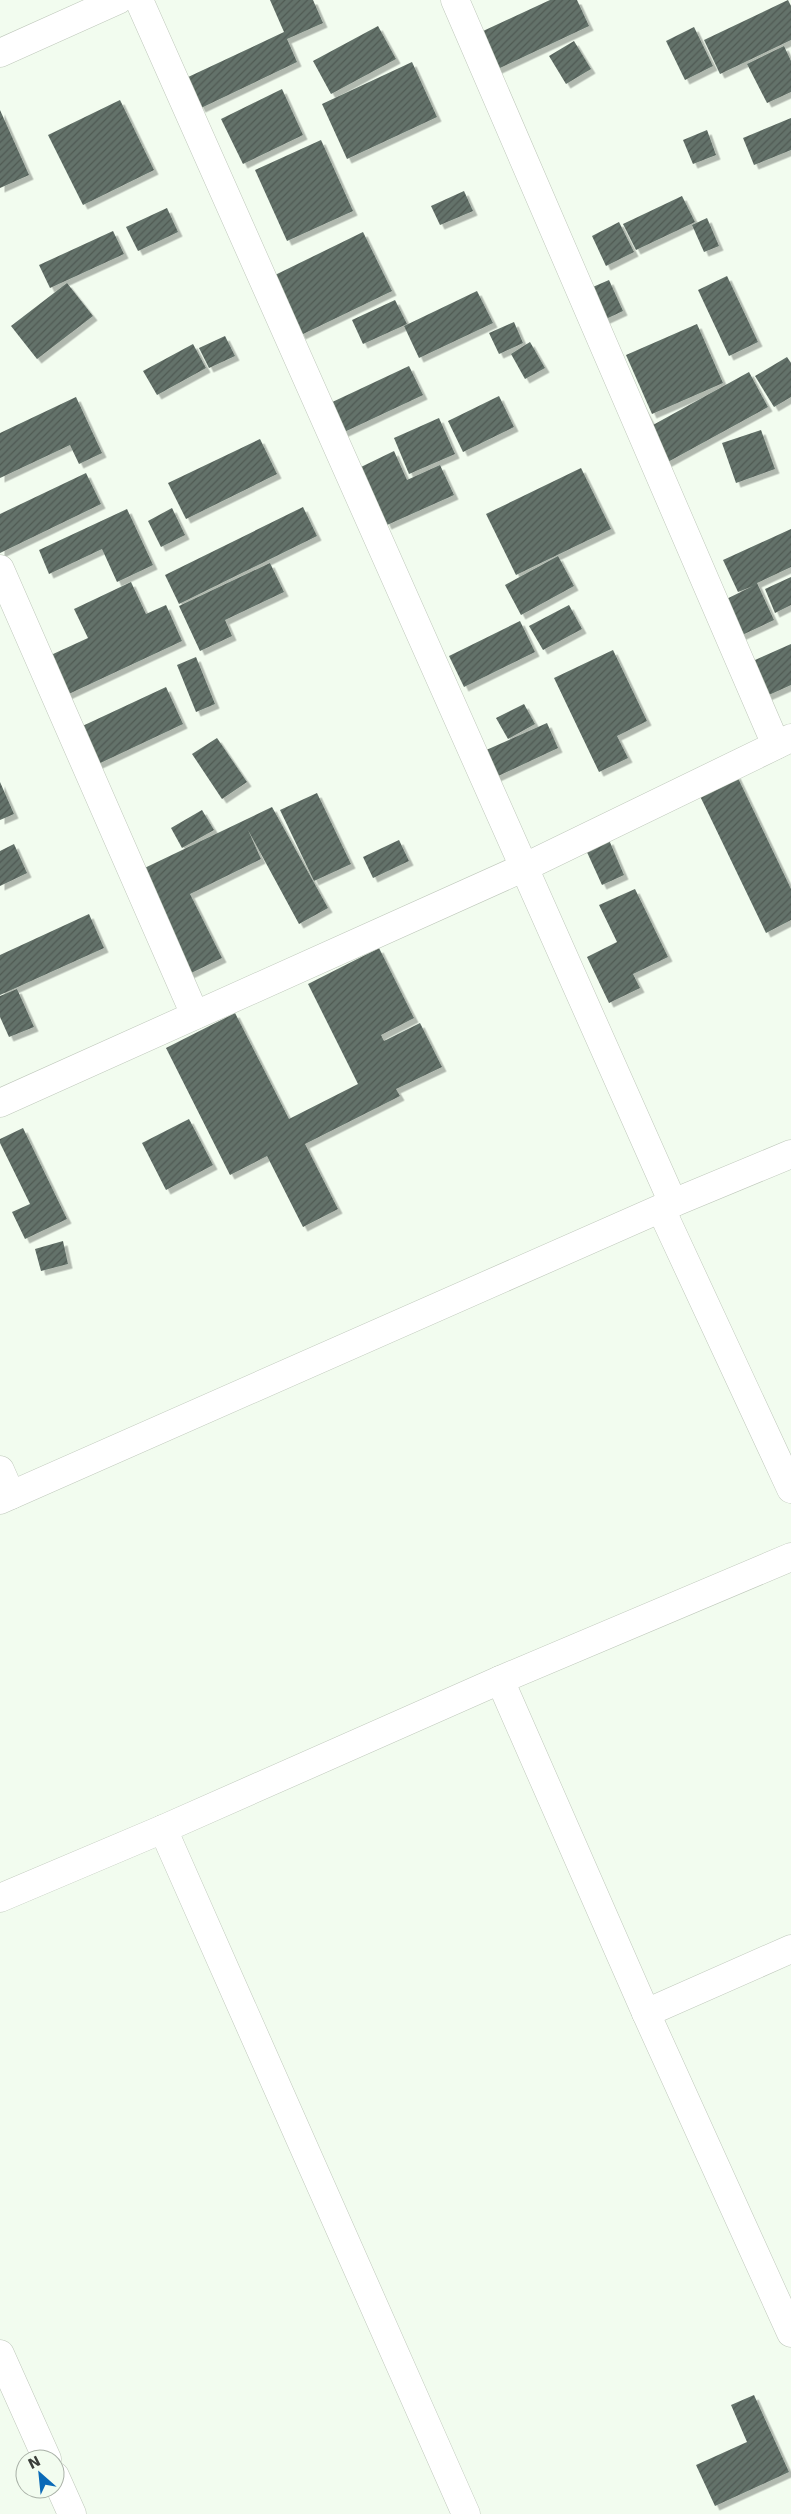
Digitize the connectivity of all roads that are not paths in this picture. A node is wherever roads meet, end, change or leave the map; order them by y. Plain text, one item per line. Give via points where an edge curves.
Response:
1 (118, 0) edge
2 (139, 0) edge
3 (455, 0) edge
4 (0, 53) edge
5 (0, 569) edge
6 (784, 741) edge
7 (525, 867) junction
8 (195, 1015) junction
9 (0, 1103) edge
10 (791, 1154) edge
11 (667, 1206) junction
12 (0, 1470) edge
13 (791, 1488) edge
14 (5, 1497) edge
15 (791, 1557) edge
16 (500, 1680) junction
17 (163, 1830) junction
18 (0, 1898) edge
19 (791, 1949) edge
20 (646, 2013) junction
21 (791, 2333) edge
22 (0, 2354) edge
23 (43, 2449) edge
24 (65, 2498) edge
25 (72, 2514) edge
26 (466, 2514) edge

1 - 4 street
2 - 7 street
3 - 6 street
5 - 8 street
6 - 7 street
7 - 8 street
7 - 11 street
8 - 9 street
10 - 11 street
11 - 13 street
11 - 14 street
12 - 14 street
15 - 16 street
16 - 17 street
16 - 20 street
17 - 18 street
17 - 26 street
19 - 20 street
20 - 21 street
22 - 23 street
24 - 25 street

